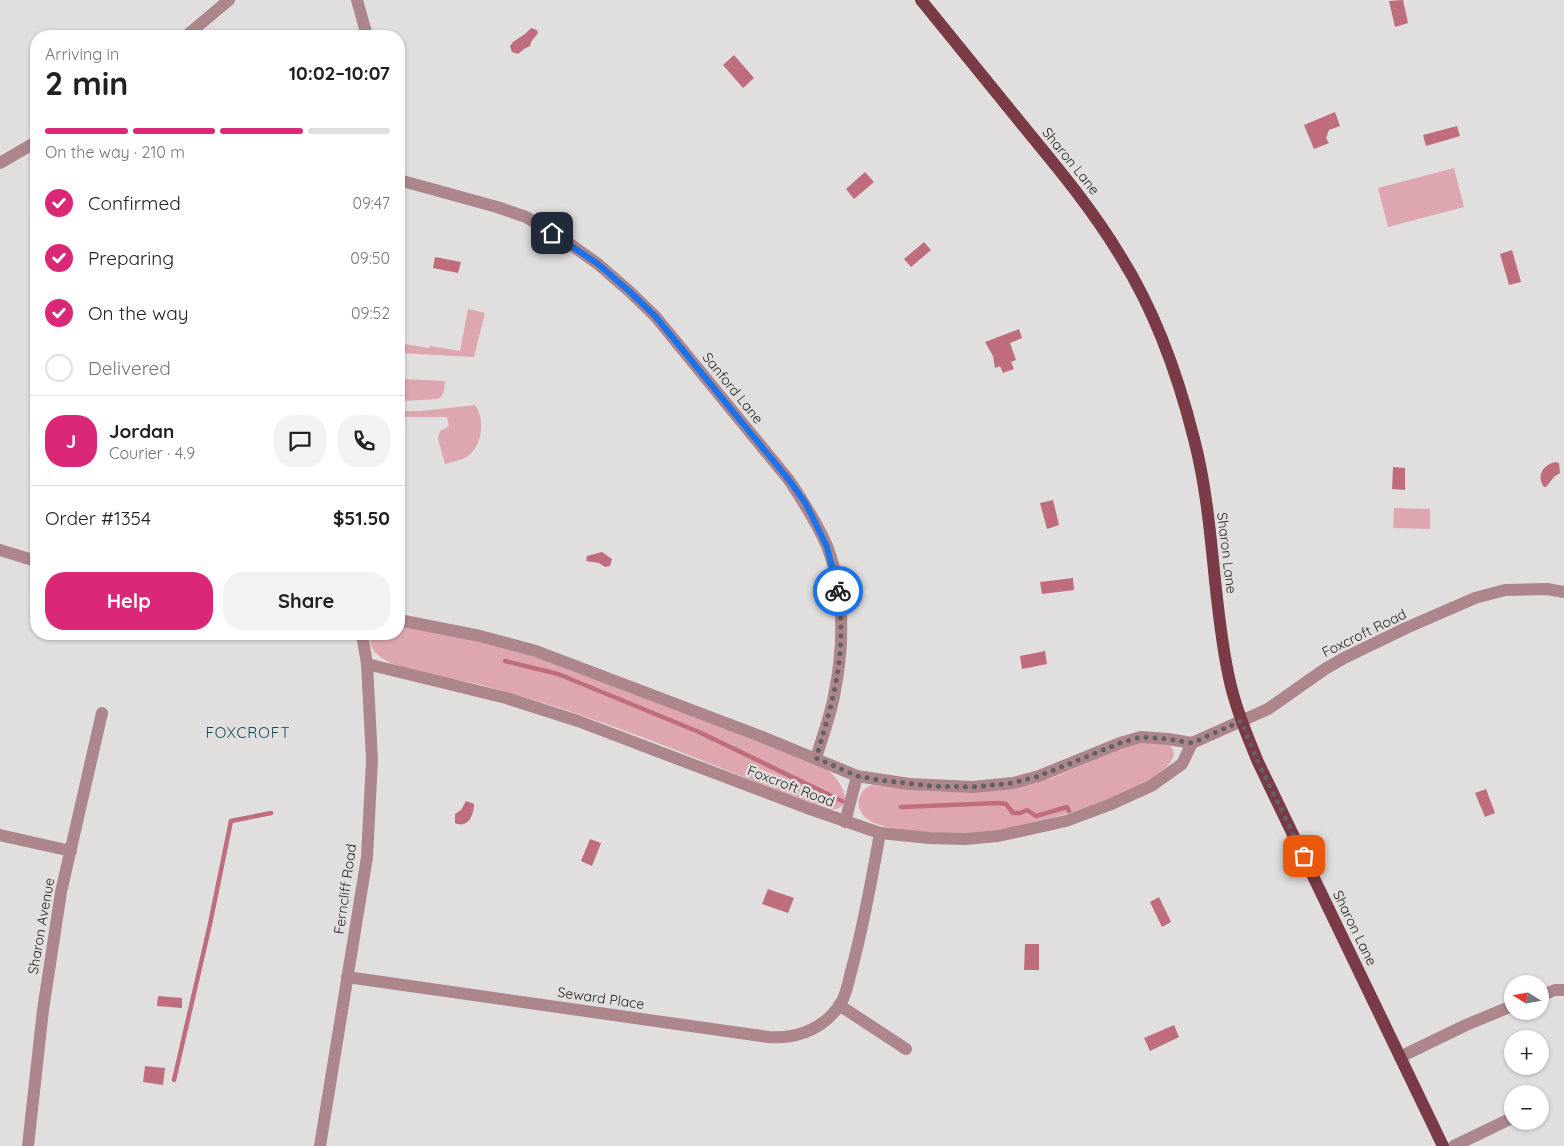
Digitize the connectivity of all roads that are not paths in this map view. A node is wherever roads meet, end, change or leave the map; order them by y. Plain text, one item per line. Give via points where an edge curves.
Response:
1 (229, 0) edge
2 (357, 0) edge
3 (921, 0) edge
4 (193, 30) edge
5 (365, 30) edge
6 (30, 146) edge
7 (0, 163) edge
8 (405, 182) edge
9 (0, 550) edge
10 (30, 560) edge
11 (1564, 592) edge
12 (405, 621) edge
13 (361, 640) edge
14 (367, 664) junction
15 (102, 713) dead end
16 (1241, 721) junction
17 (1192, 743) junction
18 (816, 758) junction
19 (857, 776) junction
20 (846, 822) junction
21 (880, 833) junction
22 (0, 836) edge
23 (71, 851) junction
24 (347, 977) junction
25 (1564, 990) edge
26 (1549, 992) edge
27 (840, 1005) junction
28 (1504, 1009) edge
29 (906, 1049) dead end
30 (1400, 1057) junction
31 (1504, 1122) edge
32 (28, 1146) edge
33 (320, 1146) edge
34 (1443, 1146) edge
35 (1454, 1146) edge

1 - 4 street
2 - 5 street
3 - 16 main road, Sharon Lane via 1085,202 1122,258 1160,332 1195,441 1224,649
6 - 7 street
8 - 18 street, Sanford Lane via 526,217 598,264 655,316 789,480 806,504 827,547 838,592 842,631 834,697
9 - 10 street
11 - 16 street, Foxcroft Road via 1504,590 1474,598 1344,658 1268,709
12 - 18 street via 536,651
13 - 14 street, Ferncliff Road
14 - 20 street, Foxcroft Road via 506,698 578,721
14 - 24 street, Ferncliff Road via 372,764 367,857
15 - 23 street, Sharon Avenue
16 - 17 street, Foxcroft Road
16 - 30 main road, Sharon Lane
17 - 19 street via 1141,737 1039,776 1013,783 973,787 909,784
17 - 21 street, Foxcroft Road via 1182,764 1151,786 1066,821 998,836 965,839
18 - 19 street
19 - 20 street
20 - 21 street, Foxcroft Road
21 - 27 street, Seward Place via 858,946
22 - 23 street
23 - 32 street, Sharon Avenue via 48,970
24 - 27 street, Seward Place via 768,1037 790,1037 808,1031 825,1021
24 - 33 street, Ferncliff Road
25 - 26 street
27 - 29 street
28 - 30 street
30 - 34 main road, Sharon Lane
31 - 35 street

